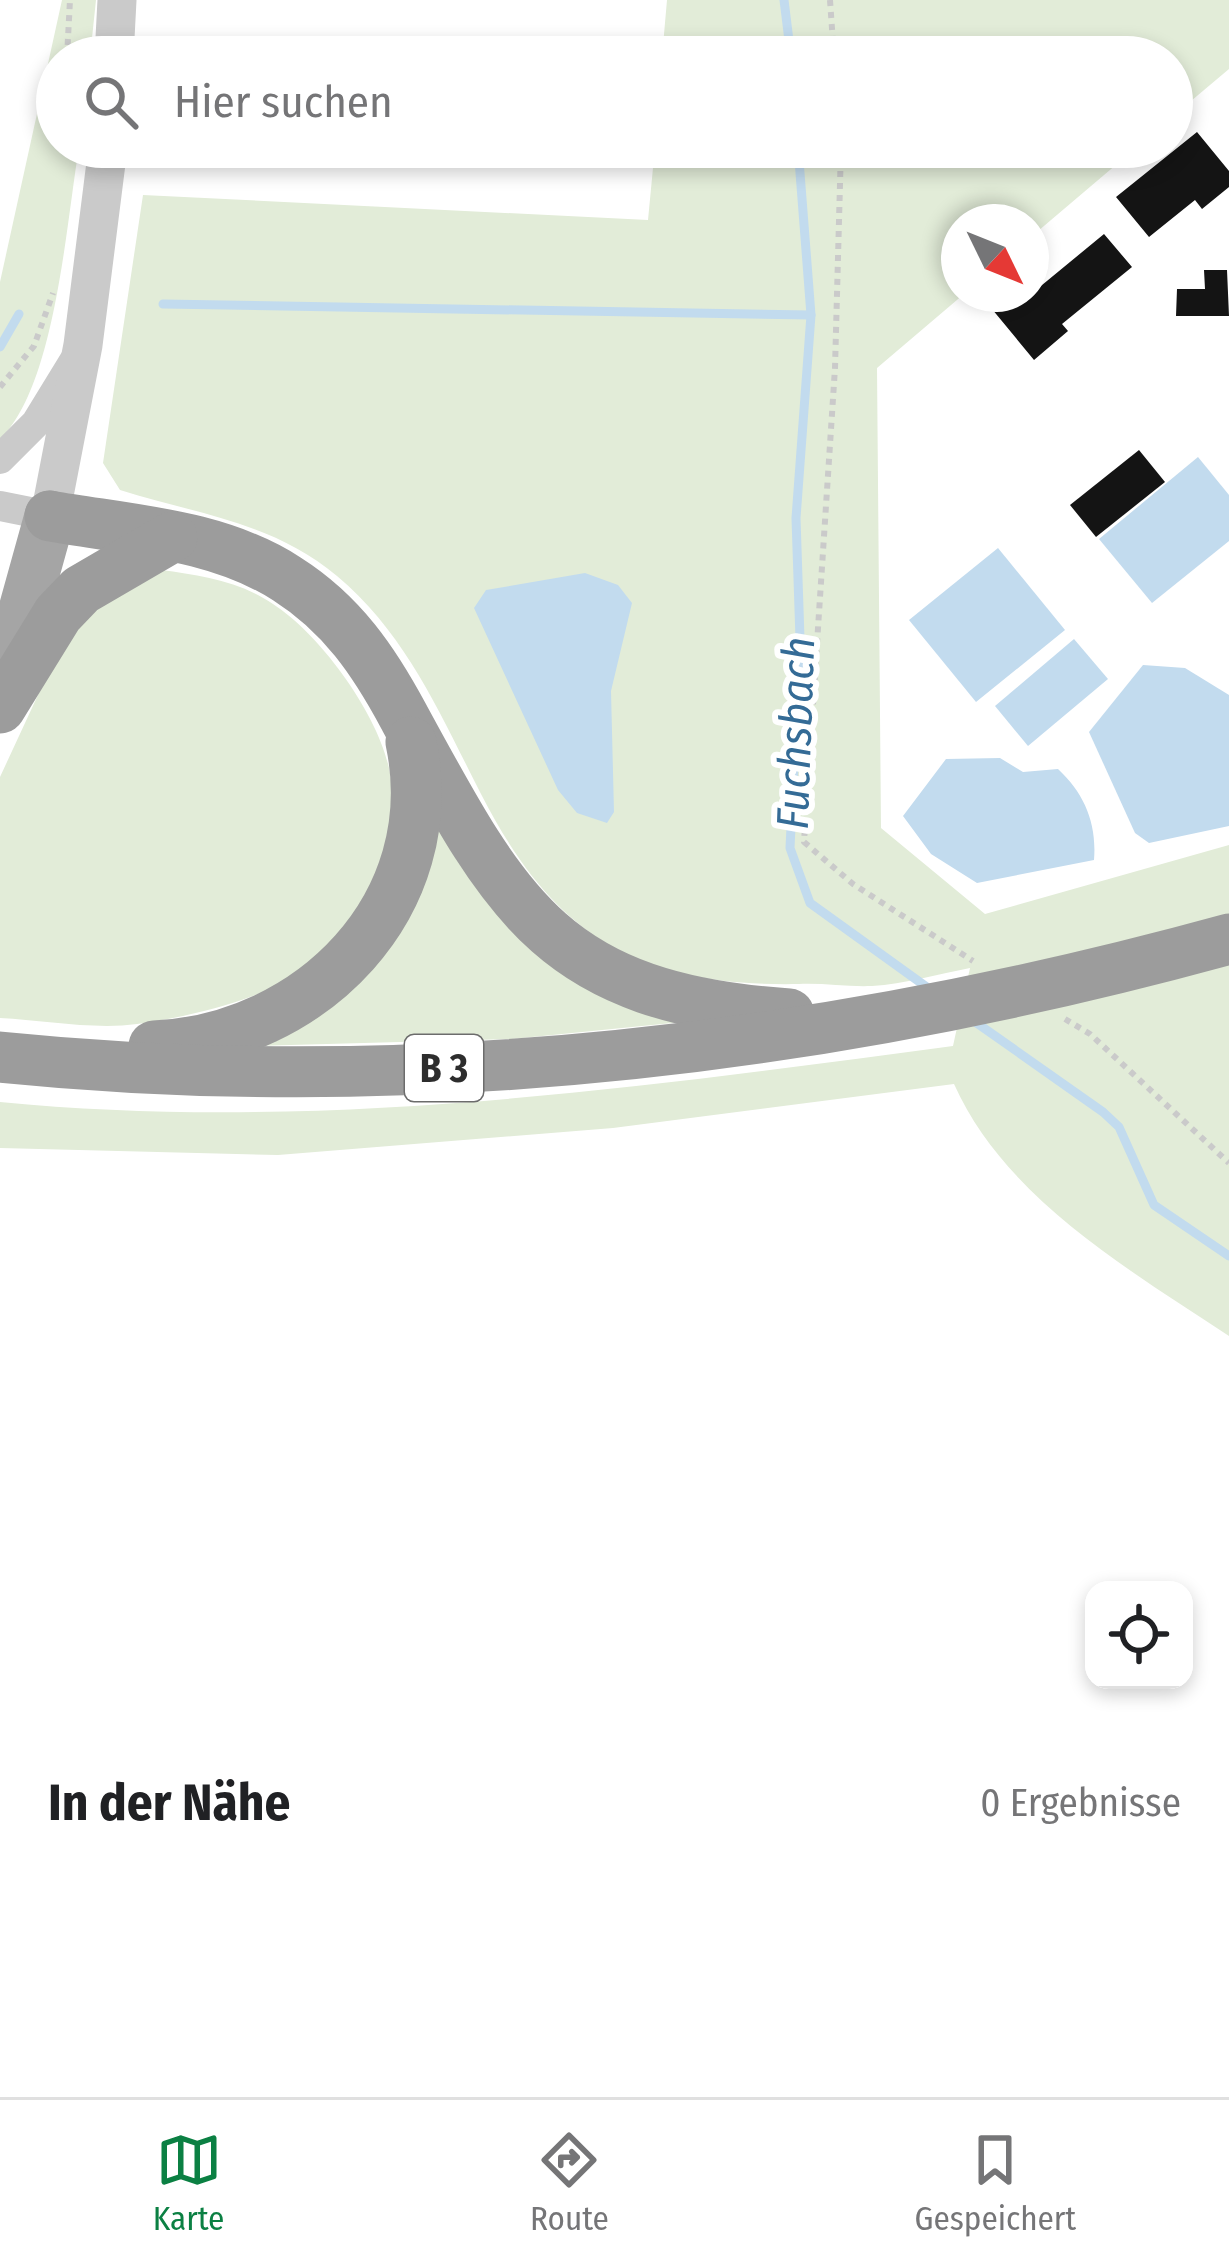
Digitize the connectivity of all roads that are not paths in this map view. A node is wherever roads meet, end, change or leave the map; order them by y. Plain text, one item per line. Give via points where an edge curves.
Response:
1 (117, 0) edge
2 (114, 36) edge
3 (105, 168) edge
4 (83, 345) junction
5 (0, 459) edge
6 (0, 506) edge
7 (50, 516) junction
8 (172, 536) junction
9 (0, 697) edge
10 (0, 709) edge
11 (405, 718) junction
12 (1229, 939) edge
13 (899, 1018) junction
14 (0, 1053) edge

1 - 2 street
3 - 4 street
4 - 5 street via 36,423
4 - 7 street
6 - 7 street
7 - 8 highway
7 - 9 main road
8 - 10 highway via 81,590
8 - 11 highway via 259,563 316,599 368,653
11 - 13 highway via 498,879 541,927 596,967 697,1005
11 - 14 highway via 416,795 404,871 360,949 318,989 212,1038
12 - 13 highway, B 3 via 1058,996
13 - 14 highway, B 3 via 692,1049 402,1070 259,1071

